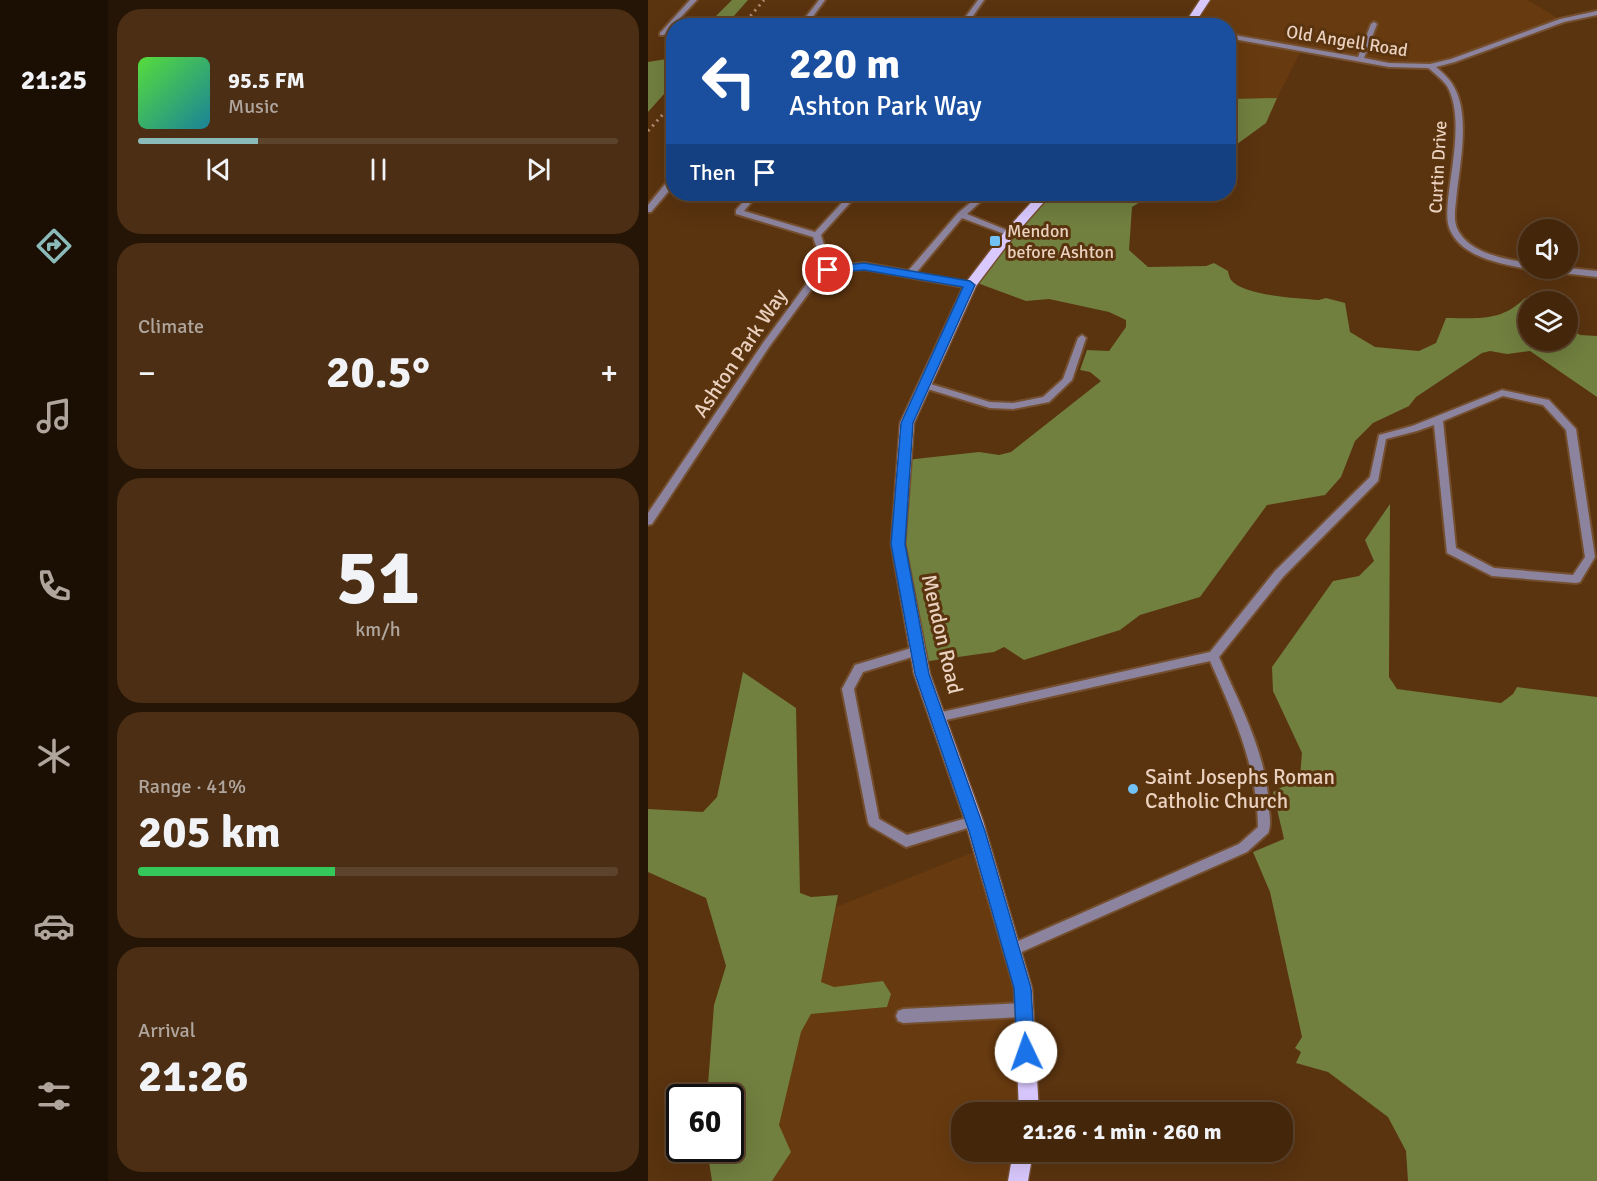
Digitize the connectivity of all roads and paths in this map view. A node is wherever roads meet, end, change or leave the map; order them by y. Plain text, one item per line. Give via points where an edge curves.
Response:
1 (694, 0) edge
2 (822, 0) edge
3 (981, 0) edge
4 (1205, 0) edge
5 (1597, 13) edge
6 (677, 18) edge
7 (808, 18) edge
8 (968, 18) edge
9 (1193, 18) edge
10 (1374, 24) dead end
11 (666, 30) edge
12 (662, 34) dead end
13 (1236, 37) edge
14 (1360, 60) junction
15 (1430, 66) junction
16 (666, 189) edge
17 (748, 201) edge
18 (848, 201) edge
19 (978, 201) edge
20 (1039, 201) edge
21 (648, 210) edge
22 (962, 216) junction
23 (1010, 233) junction
24 (817, 235) junction
25 (1518, 264) edge
26 (828, 270) junction
27 (1578, 272) edge
28 (910, 274) junction
29 (1597, 274) edge
30 (970, 285) junction
31 (1082, 338) dead end
32 (924, 385) junction
33 (1438, 418) junction
34 (648, 521) edge
35 (918, 651) junction
36 (1214, 656) junction
37 (937, 717) junction
38 (974, 821) junction
39 (1012, 950) junction
40 (1024, 1011) junction
41 (903, 1016) dead end
42 (1028, 1102) edge
43 (1021, 1162) edge
44 (1018, 1181) edge

1 - 6 street
2 - 7 street
3 - 8 street
4 - 9 main road
5 - 15 street, Old Angell Road via 1562,20
10 - 14 street
11 - 12 street
13 - 14 street, Old Angell Road
14 - 15 street, Old Angell Road
15 - 25 street, Curtin Drive via 1450,86 1457,107 1459,153 1451,191 1452,226 1472,248
16 - 21 street
17 - 24 street via 739,212
18 - 24 street
19 - 22 street
20 - 23 main road, Mendon Road
22 - 23 street
22 - 28 street
23 - 30 main road, Mendon Road
24 - 26 street
26 - 28 street via 864,266
26 - 34 street, Ashton Park Way via 806,288
27 - 29 street
28 - 30 street
30 - 32 main road, Mendon Road
31 - 32 street via 1067,380 1046,400 1013,406 990,405
32 - 35 main road, Mendon Road via 907,423 898,544
33 - 33 street via 1502,393 1546,402 1571,429 1590,557 1576,579 1492,572 1451,550
33 - 36 street via 1382,438 1375,478 1279,574
35 - 37 main road, Mendon Road
35 - 38 street via 859,668 848,689 874,822 906,841
36 - 37 street
36 - 39 street via 1253,746 1265,804 1264,829 1243,848
37 - 38 main road, Mendon Road
38 - 39 main road, Mendon Road
39 - 40 main road, Mendon Road via 1023,988
40 - 41 street
40 - 42 main road, Mendon Road
43 - 44 main road

